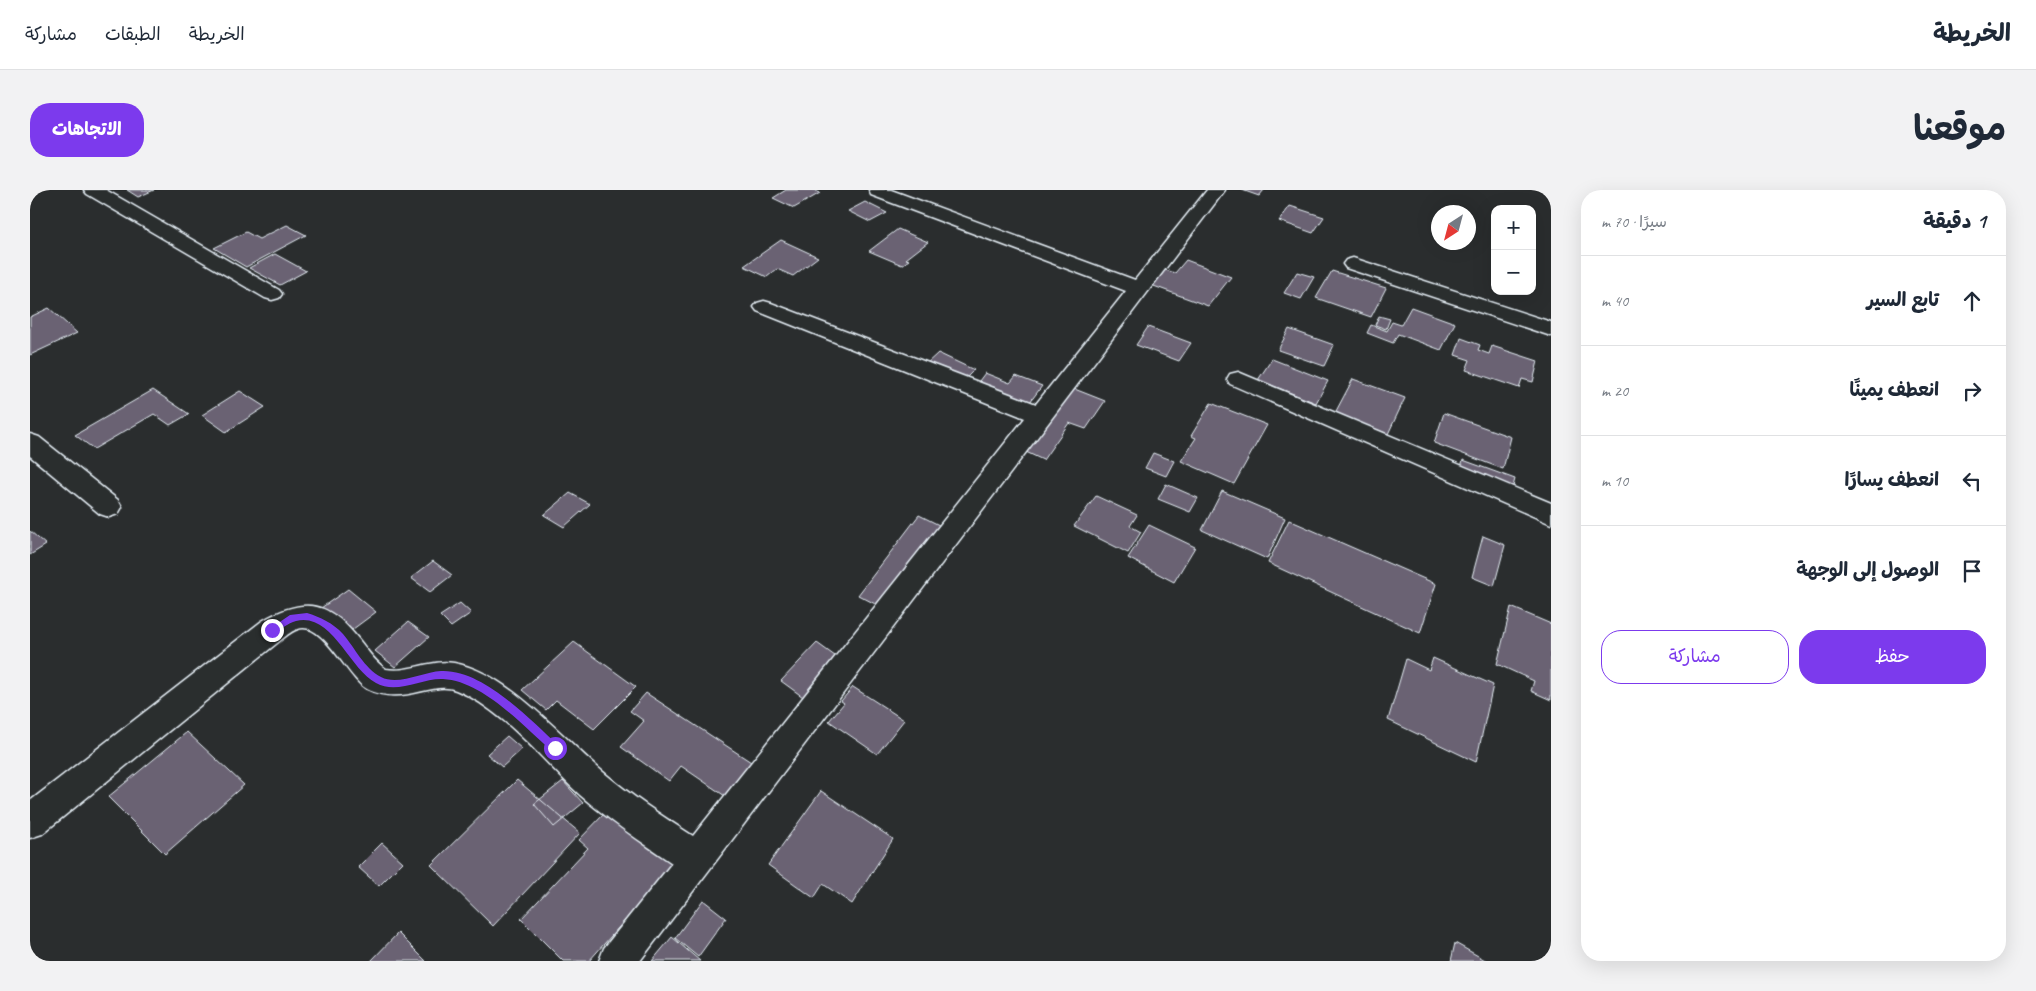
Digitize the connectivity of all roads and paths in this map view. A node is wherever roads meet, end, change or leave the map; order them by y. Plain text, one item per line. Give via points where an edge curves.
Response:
1 (92, 190) edge
2 (1216, 190) edge
3 (878, 191) edge
4 (1353, 264) dead end
5 (1139, 289) junction
6 (272, 294) dead end
7 (764, 307) dead end
8 (1551, 329) edge
9 (1238, 380) dead end
10 (1041, 415) junction
11 (30, 443) edge
12 (110, 507) dead end
13 (1551, 514) edge
14 (30, 822) edge
15 (696, 859) junction
16 (617, 961) edge

1 - 6 street
2 - 5 street
3 - 5 street
4 - 8 street
5 - 10 street
7 - 10 street
9 - 13 street
10 - 15 street
11 - 12 street
14 - 15 street via 272,630 293,618 307,616 338,635 364,668 379,680 394,684 441,675 461,678 487,691 532,726 592,784
15 - 16 street

